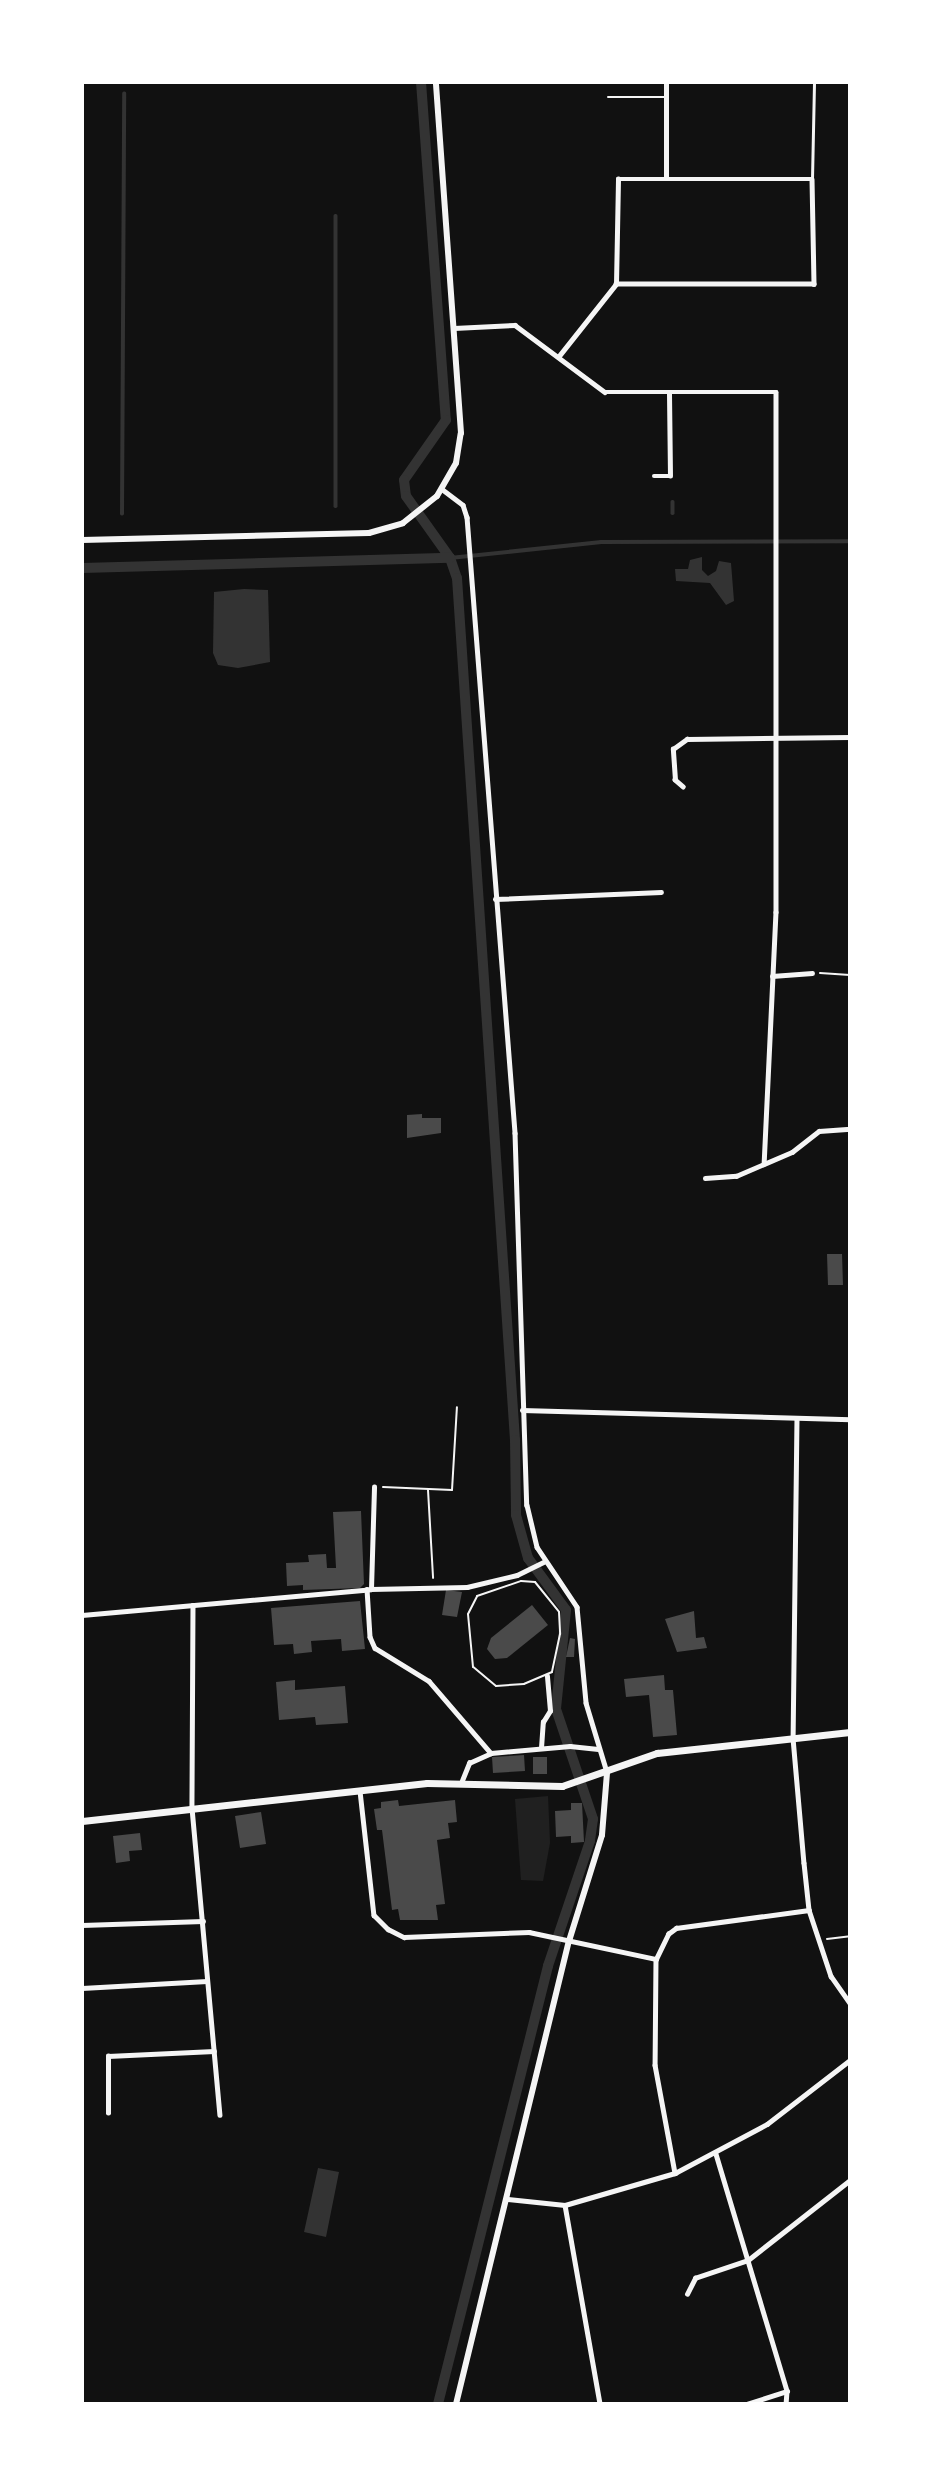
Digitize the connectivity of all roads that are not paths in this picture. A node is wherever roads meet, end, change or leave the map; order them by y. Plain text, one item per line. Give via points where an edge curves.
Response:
1 (436, 82) edge
2 (666, 82) edge
3 (790, 82) edge
4 (798, 82) edge
5 (814, 82) edge
6 (608, 97) dead end
7 (667, 97) junction
8 (666, 176) junction
9 (812, 179) junction
10 (616, 284) junction
11 (453, 328) junction
12 (559, 356) junction
13 (669, 394) junction
14 (654, 476) dead end
15 (442, 489) junction
16 (82, 540) edge
17 (850, 737) edge
18 (778, 740) junction
19 (683, 787) dead end
20 (661, 892) dead end
21 (495, 899) junction
22 (812, 973) road end
23 (772, 976) junction
24 (850, 1129) edge
25 (764, 1164) junction
26 (705, 1178) dead end
27 (522, 1410) junction
28 (797, 1418) junction
29 (850, 1419) edge
30 (374, 1487) road end
31 (543, 1563) junction
32 (369, 1589) junction
33 (193, 1605) junction
34 (82, 1615) edge
35 (547, 1676) road end
36 (850, 1732) edge
37 (793, 1738) junction
38 (541, 1748) junction
39 (598, 1749) junction
40 (491, 1753) junction
41 (607, 1773) junction
42 (461, 1783) junction
43 (359, 1789) junction
44 (192, 1808) junction
45 (82, 1821) edge
46 (809, 1910) junction
47 (203, 1921) junction
48 (82, 1925) edge
49 (569, 1941) junction
50 (656, 1959) junction
51 (206, 1981) junction
52 (82, 1988) edge
53 (850, 2003) edge
54 (214, 2051) junction
55 (850, 2060) edge
56 (108, 2113) dead end
57 (220, 2115) dead end
58 (716, 2154) junction
59 (675, 2173) junction
60 (850, 2180) edge
61 (508, 2199) junction
62 (565, 2205) junction
63 (748, 2260) junction
64 (687, 2294) dead end
65 (787, 2391) junction
66 (456, 2404) edge
67 (600, 2404) edge
68 (747, 2404) edge
69 (786, 2404) edge

1 - 11 street
2 - 7 street
3 - 4 street
5 - 9 lane
6 - 7 lane
7 - 8 street
8 - 9 street
8 - 10 street via 618,179
9 - 10 street via 814,284
10 - 12 street
11 - 12 street via 515,325
11 - 15 street via 460,443
12 - 13 street via 605,392
13 - 14 street via 670,477
13 - 18 street via 776,392
15 - 16 street via 408,520 360,533
15 - 21 street via 467,513
17 - 18 street
18 - 19 street via 687,739 673,749 675,779
18 - 23 street
20 - 21 street
21 - 27 street via 514,1133
22 - 23 street
23 - 25 street
24 - 25 street via 819,1131 792,1152
25 - 26 street via 736,1176
27 - 28 street
27 - 31 street via 527,1505
28 - 29 street
28 - 37 street
30 - 32 street
31 - 32 street via 489,1583
31 - 39 street via 577,1606 586,1703
32 - 33 street
32 - 40 street via 370,1637 375,1648 429,1681
33 - 34 street
33 - 44 street
35 - 38 street via 550,1711 543,1722
36 - 37 main road
37 - 41 main road via 657,1753
37 - 46 street
38 - 39 street
38 - 40 street
39 - 41 street
40 - 42 street via 468,1763
41 - 42 main road via 580,1783 511,1788
41 - 49 street via 602,1835
42 - 43 main road
43 - 44 main road
43 - 49 street via 374,1915 388,1929 404,1937 521,1932
44 - 45 main road
44 - 47 street
46 - 50 street via 676,1928
46 - 53 street via 831,1976
47 - 48 street
47 - 51 street
49 - 50 street
49 - 61 street
50 - 59 street via 655,2065
51 - 52 street
51 - 54 street
54 - 56 street via 108,2056
54 - 57 street
55 - 58 street via 767,2124
58 - 59 street
58 - 63 street
59 - 62 street
60 - 63 street
61 - 62 street
61 - 66 street
62 - 67 street
63 - 64 street via 695,2278
63 - 65 street
65 - 68 street
65 - 69 street

